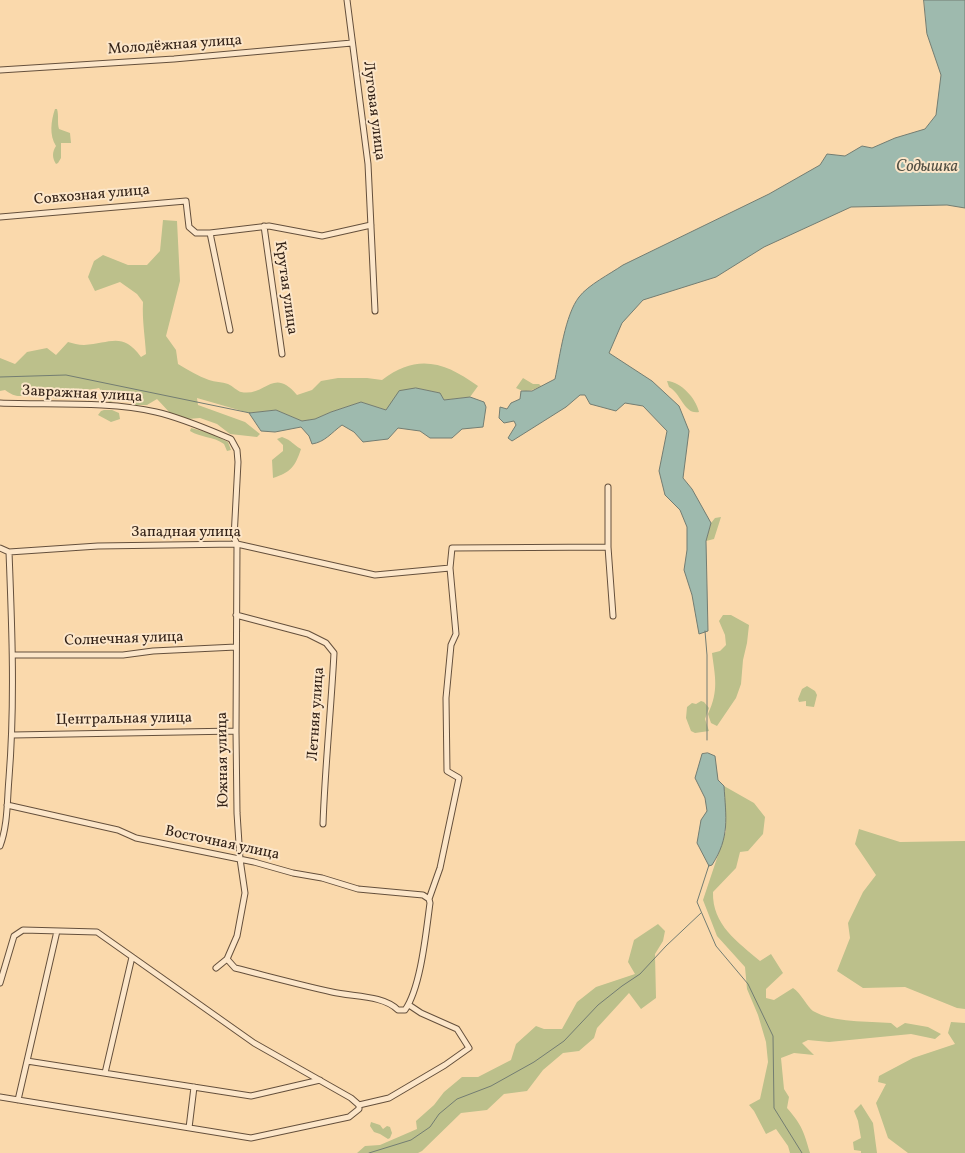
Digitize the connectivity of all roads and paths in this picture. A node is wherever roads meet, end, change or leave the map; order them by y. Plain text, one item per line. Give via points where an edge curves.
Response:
1 (347, 0) edge
2 (352, 43) junction
3 (0, 70) edge
4 (0, 217) edge
5 (371, 225) junction
6 (264, 226) junction
7 (210, 233) junction
8 (375, 312) dead end
9 (230, 330) dead end
10 (282, 354) dead end
11 (0, 403) edge
12 (608, 487) dead end
13 (237, 544) junction
14 (608, 547) junction
15 (0, 548) edge
16 (9, 552) junction
17 (450, 568) junction
18 (236, 615) junction
19 (613, 616) dead end
20 (236, 647) junction
21 (12, 654) junction
22 (236, 731) junction
23 (13, 734) junction
24 (7, 805) junction
25 (323, 824) dead end
26 (0, 846) edge
27 (240, 859) junction
28 (429, 901) junction
29 (57, 932) junction
30 (132, 957) junction
31 (227, 959) junction
32 (216, 968) dead end
33 (0, 983) edge
34 (409, 1005) junction
35 (27, 1061) junction
36 (105, 1073) junction
37 (320, 1080) junction
38 (194, 1087) junction
39 (0, 1097) edge
40 (18, 1100) junction
41 (359, 1105) junction
42 (189, 1128) junction

1 - 2 street, Луговая улица
2 - 3 street, Молодёжная улица via 183,59
2 - 5 street, Луговая улица via 368,164
4 - 7 street, Совхозная улица via 186,201 189,228 196,233
5 - 6 street via 322,236
5 - 8 street, Луговая улица
6 - 7 street
6 - 10 street, Крутая улица
7 - 9 street
11 - 13 street, Завражная улица via 116,406 156,412 231,439 237,450 238,462 234,538
12 - 14 street
13 - 16 street, Западная улица via 98,546
13 - 17 street, Западная улица via 375,575
13 - 18 street, Южная улица
14 - 17 street via 452,548
14 - 19 street
15 - 16 street
16 - 21 street
17 - 28 street via 456,634 451,645 446,698 447,771 459,778 440,868
18 - 20 street, Южная улица
18 - 25 street, Летняя улица via 308,634 326,643 334,653
20 - 21 street, Солнечная улица via 123,655
20 - 22 street, Южная улица
21 - 23 street
22 - 23 street, Центральная улица
22 - 27 street, Южная улица
23 - 24 street
24 - 26 street
24 - 27 street, Восточная улица via 118,830 136,838
27 - 28 street, Восточная улица via 358,889 423,895
27 - 31 street, Южная улица via 244,893 237,936
28 - 34 street via 419,971
29 - 30 street via 97,932
29 - 33 street via 23,930 14,936
29 - 35 street
30 - 36 street
30 - 37 street via 254,1043
31 - 32 street, Южная улица
31 - 34 street via 235,968 334,993 380,1000 398,1010 405,1010
34 - 41 street via 457,1029 469,1048 389,1098
35 - 36 street
35 - 40 street
36 - 38 street
37 - 38 street via 251,1096
37 - 41 street
38 - 42 street
39 - 40 street
40 - 42 street
41 - 42 street via 359,1109 349,1117 251,1138

